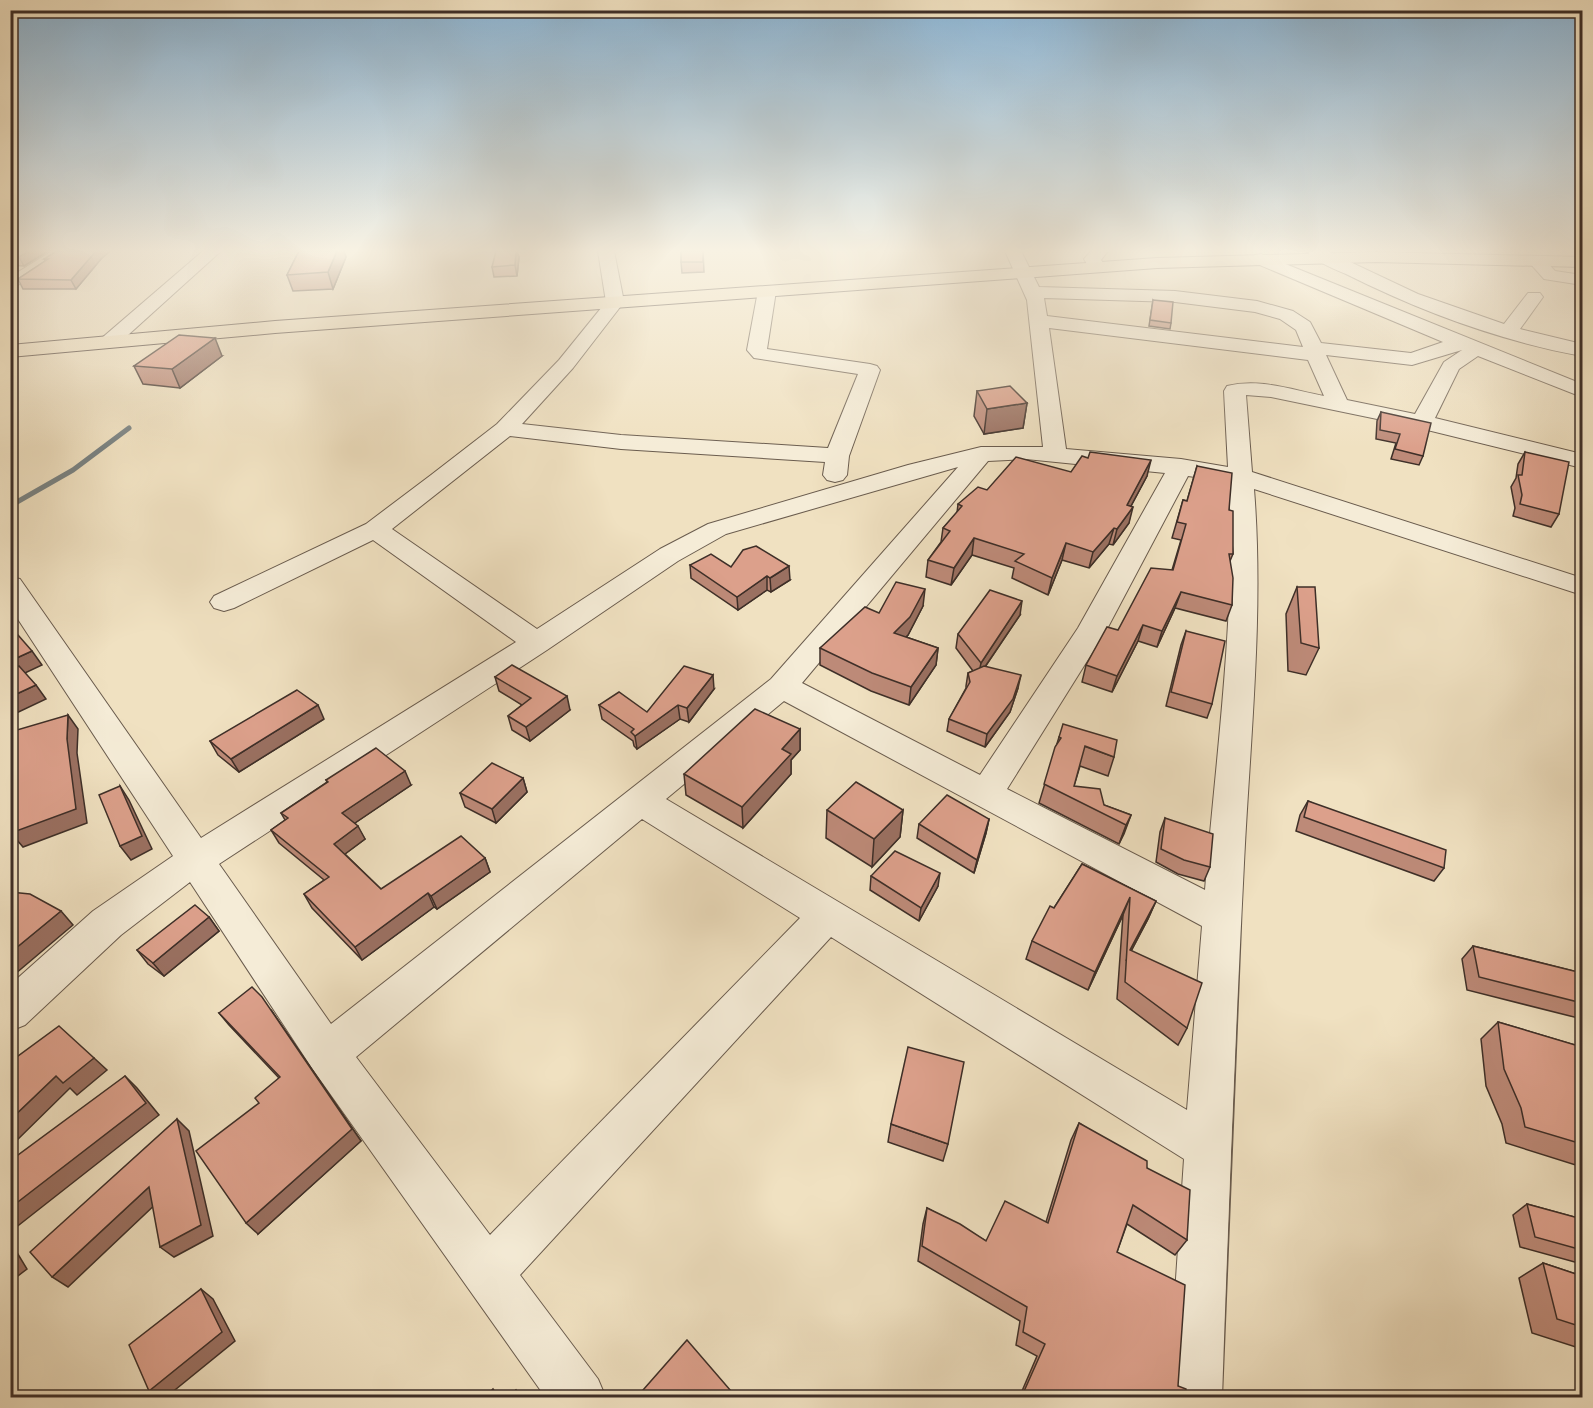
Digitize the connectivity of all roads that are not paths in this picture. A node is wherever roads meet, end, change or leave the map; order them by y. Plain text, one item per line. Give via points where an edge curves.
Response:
1 (138, 317) edge
2 (425, 317) edge
3 (603, 317) edge
4 (763, 317) edge
5 (1038, 317) edge
6 (1291, 317) edge
7 (1398, 317) edge
8 (1464, 317) edge
9 (1519, 317) edge
10 (1038, 321) junction
11 (1508, 332) junction
12 (110, 341) junction
13 (1468, 346) junction
14 (1582, 350) edge
15 (10, 351) edge
16 (1314, 352) junction
17 (1582, 391) edge
18 (1339, 405) junction
19 (1422, 422) junction
20 (505, 429) junction
21 (981, 454) junction
22 (1055, 454) junction
23 (837, 456) junction
24 (1582, 461) edge
25 (1181, 466) junction
26 (1242, 477) junction
27 (833, 494) junction
28 (375, 529) junction
29 (10, 585) edge
30 (1582, 587) edge
31 (224, 602) dead end
32 (537, 643) junction
33 (782, 686) junction
34 (985, 795) junction
35 (639, 800) junction
36 (195, 859) junction
37 (827, 915) junction
38 (1223, 918) junction
39 (10, 1012) edge
40 (327, 1054) junction
41 (1208, 1148) junction
42 (487, 1274) junction
43 (579, 1398) edge
44 (1195, 1398) edge

1 - 12 street
2 - 12 highway
3 - 20 street via 566,364
4 - 23 street via 757,350 761,354 870,370
5 - 10 street
6 - 16 street via 1303,324
7 - 13 street
8 - 11 street
9 - 11 street
10 - 16 street
10 - 22 street
11 - 14 street
12 - 15 highway
13 - 16 street via 1412,358
13 - 17 street
13 - 19 street via 1451,366
16 - 18 street
18 - 19 street
18 - 26 street via 1256,389 1235,392
19 - 24 street
20 - 23 street via 621,442
20 - 28 street
21 - 22 street
21 - 27 street
21 - 33 street
22 - 25 street
23 - 27 street
25 - 26 street
25 - 34 street via 1092,629
26 - 30 street
26 - 38 street via 1242,621
27 - 32 street via 717,529 669,555
28 - 31 street
28 - 32 street
29 - 36 street
32 - 36 street
33 - 34 street
33 - 35 street
34 - 38 street
35 - 37 street
35 - 40 street
36 - 39 street via 107,923
36 - 40 street
37 - 41 street
37 - 42 street
38 - 41 street
40 - 42 street
41 - 44 street
42 - 43 street

